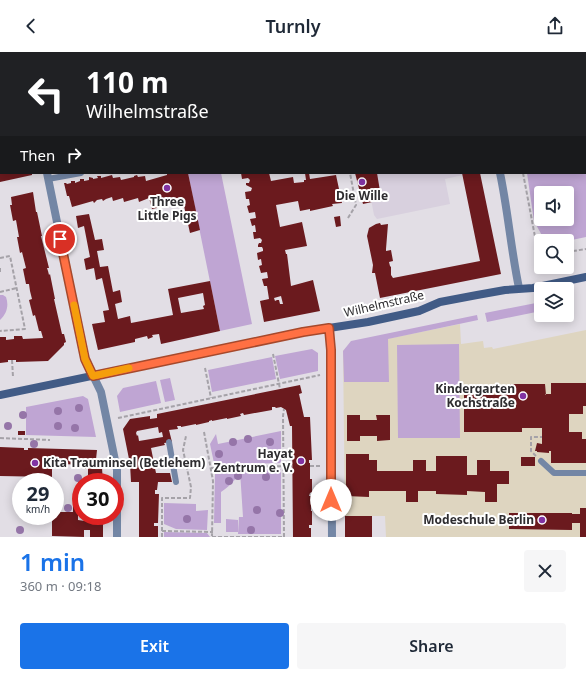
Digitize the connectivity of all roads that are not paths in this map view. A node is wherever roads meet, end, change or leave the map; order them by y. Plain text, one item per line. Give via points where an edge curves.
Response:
1 (71, 174) edge
2 (500, 174) edge
3 (48, 176) edge
4 (586, 277) edge
5 (519, 288) junction
6 (329, 328) junction
7 (93, 376) junction
8 (0, 395) edge
9 (169, 442) dead end
10 (541, 461) road end
11 (586, 473) edge
12 (176, 482) dead end
13 (117, 537) edge
14 (332, 537) edge

1 - 3 lane
2 - 5 street
3 - 7 street via 85,359
4 - 5 main road, Wilhelmstraße via 533,288
5 - 6 main road, Wilhelmstraße via 447,301 419,311 368,322
6 - 7 main road, Wilhelmstraße
6 - 14 street
7 - 8 main road, Wilhelmstraße
7 - 13 street via 100,392 117,470
9 - 12 lane
10 - 11 lane via 554,473

